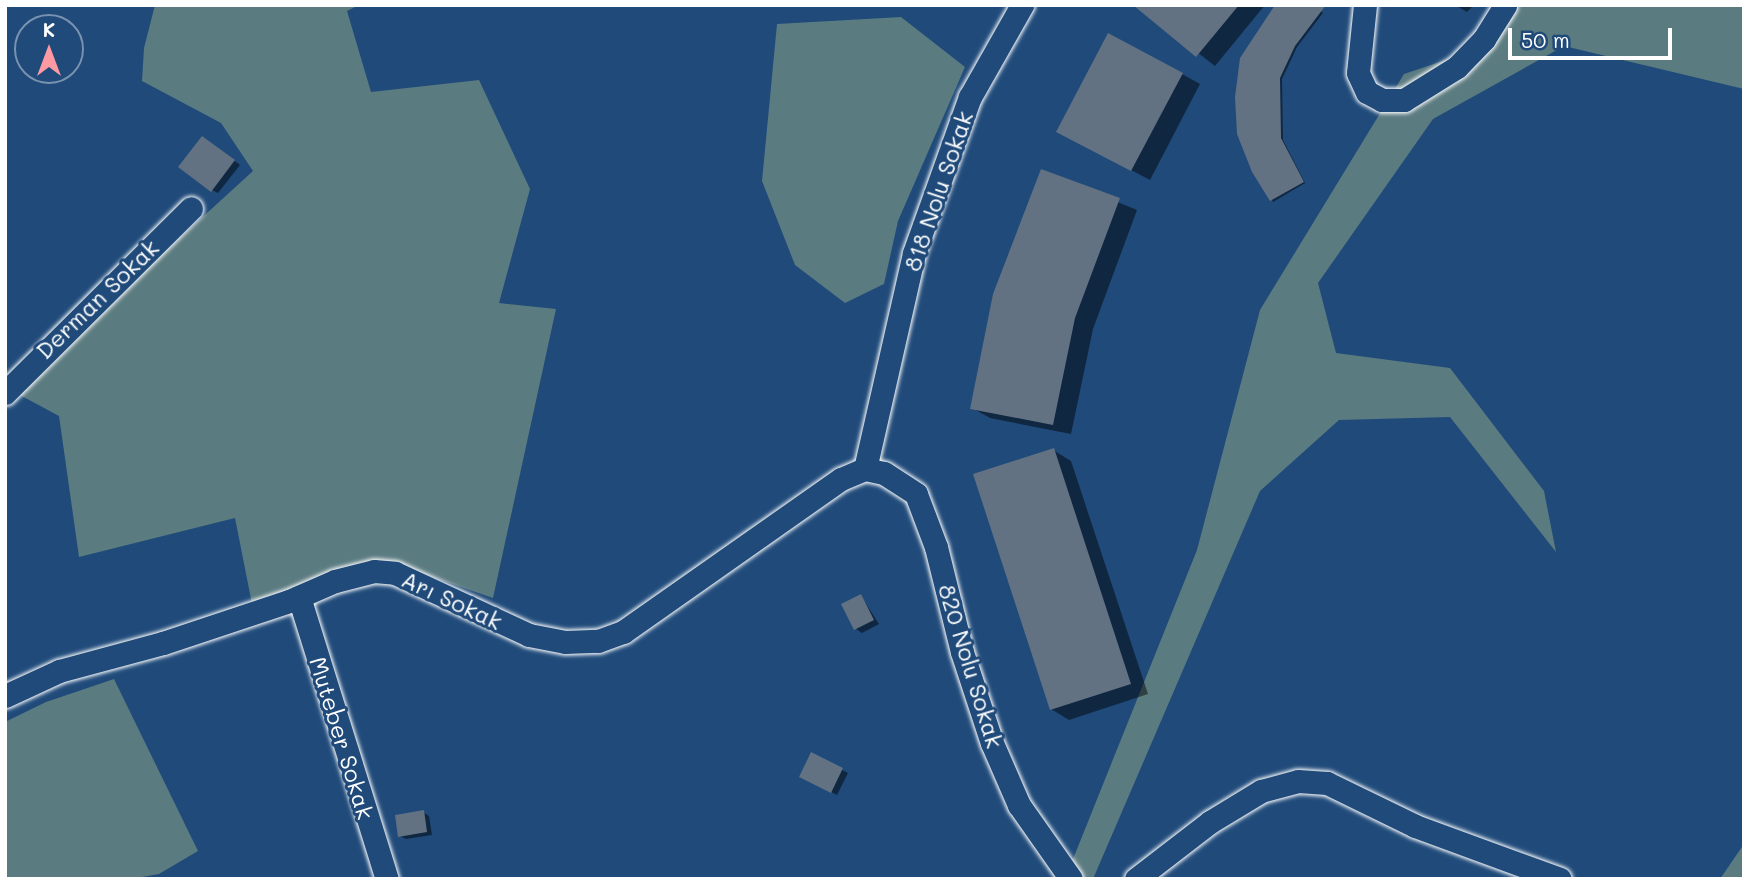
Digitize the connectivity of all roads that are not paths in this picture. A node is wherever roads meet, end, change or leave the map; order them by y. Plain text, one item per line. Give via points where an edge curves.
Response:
1 (1022, 5) edge
2 (1365, 5) edge
3 (1505, 5) edge
4 (191, 208) dead end
5 (5, 393) edge
6 (865, 469) junction
7 (299, 597) junction
8 (5, 696) edge
9 (387, 879) edge
10 (1071, 879) edge
11 (1136, 879) edge
12 (1560, 879) edge

1 - 6 street, 818 Nolu Sokak via 970,97 914,253
2 - 3 street via 1358,73 1367,92 1382,100 1404,100 1457,67 1484,39
4 - 5 street, Derman Sokak
6 - 7 street, Arı Sokak via 841,479 623,632 598,641 565,642 529,635 395,573 374,571 335,580
6 - 10 street, 820 Nolu Sokak via 884,473 916,494 936,547 962,652 992,743 1019,805
7 - 8 street, Arı Sokak via 163,643 59,671
7 - 9 street, Muteber Sokak
11 - 12 street via 1210,822 1261,791 1298,781 1327,783 1415,826

